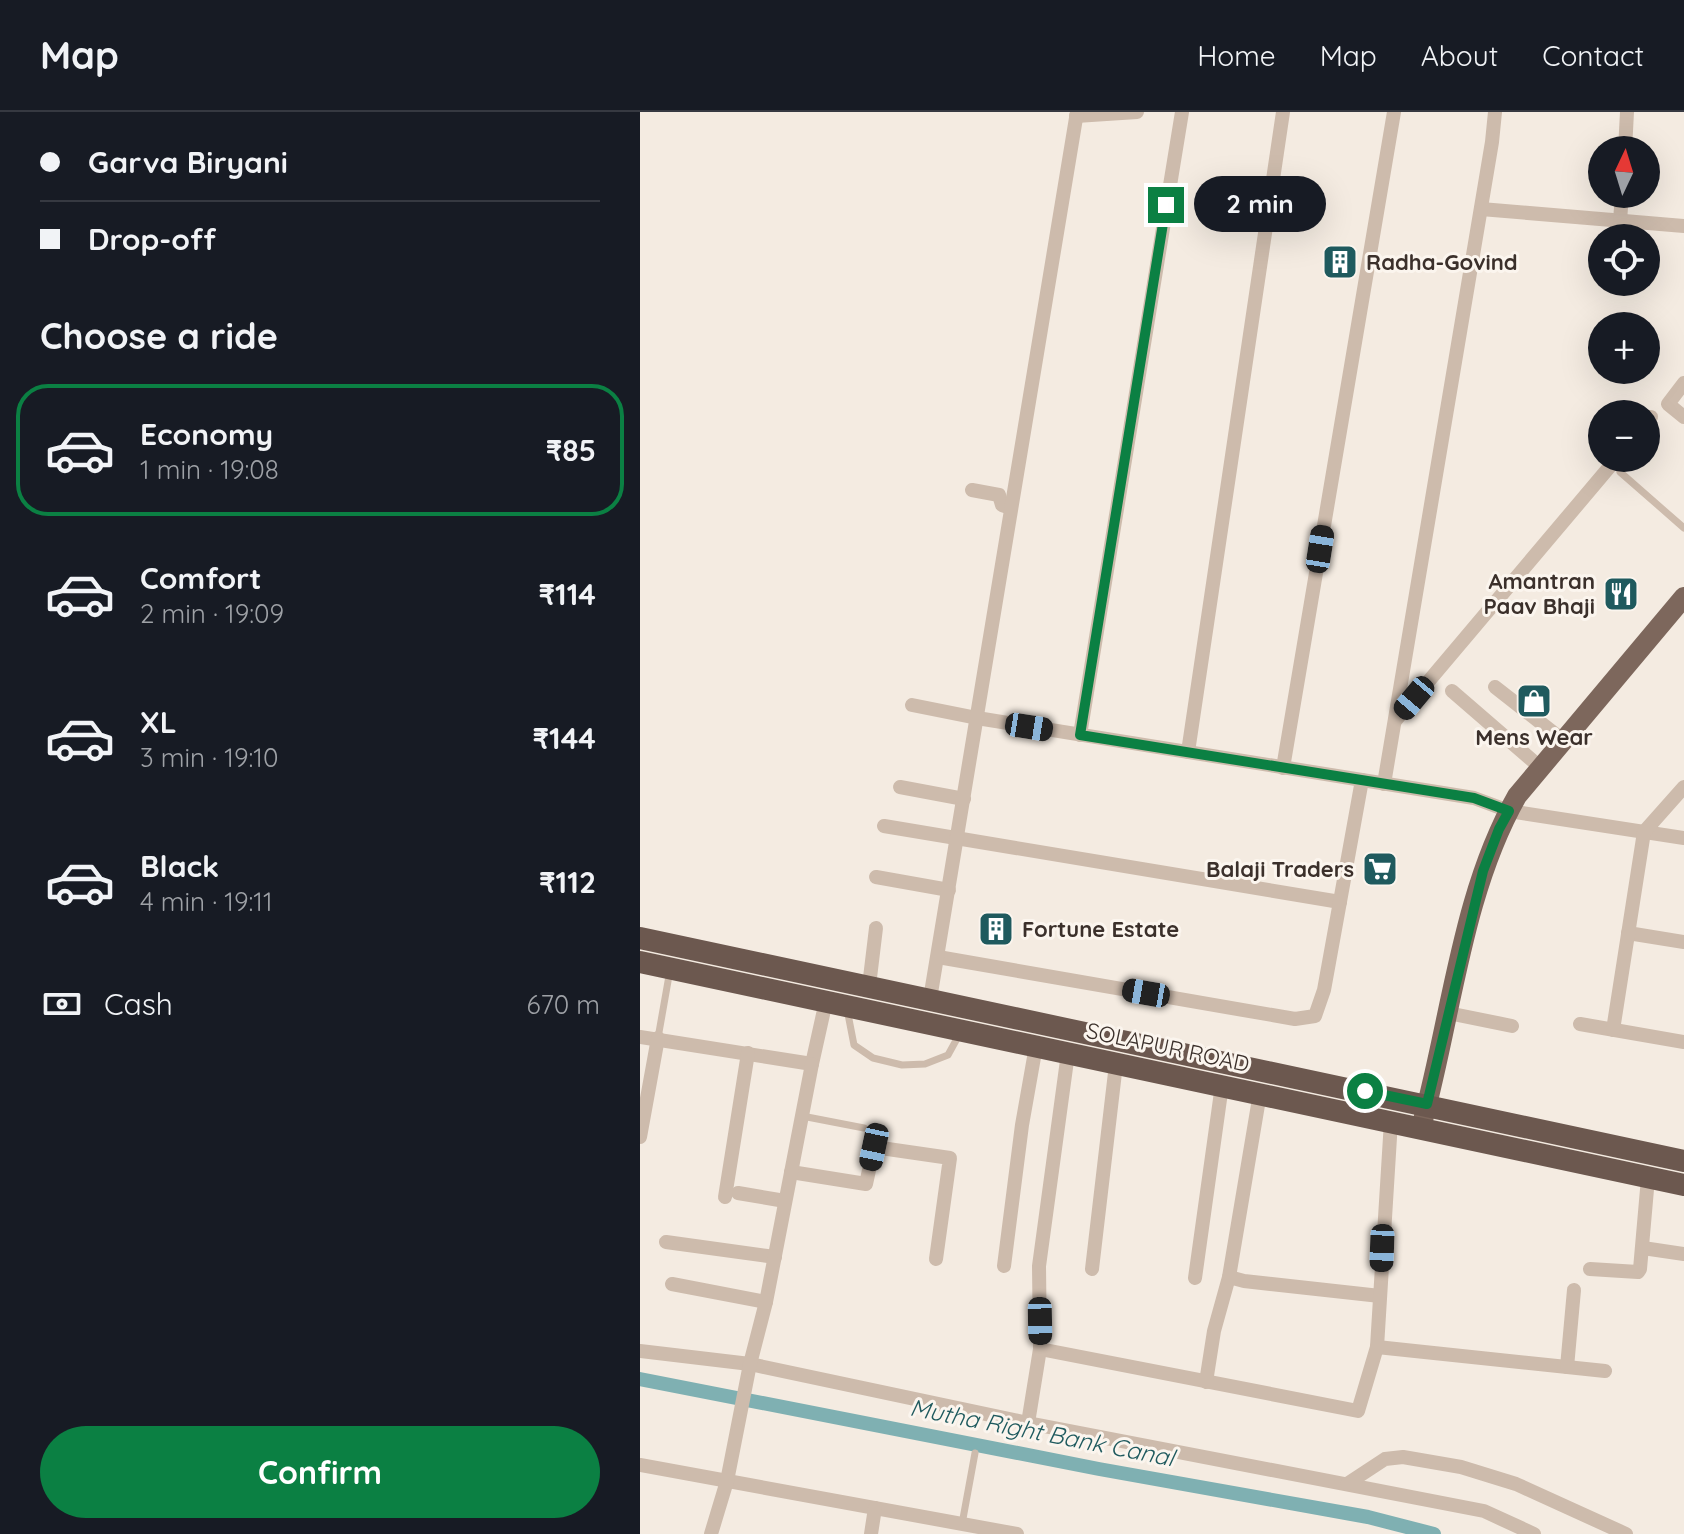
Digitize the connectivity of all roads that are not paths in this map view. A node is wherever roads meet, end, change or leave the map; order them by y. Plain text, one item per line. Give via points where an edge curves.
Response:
1 (1137, 112) edge
2 (1182, 112) edge
3 (1283, 112) edge
4 (1394, 112) edge
5 (1495, 112) edge
6 (1627, 112) edge
7 (1076, 114) edge
8 (1626, 136) edge
9 (1621, 208) edge
10 (1481, 209) junction
11 (1620, 221) junction
12 (1684, 226) edge
13 (1684, 383) edge
14 (1684, 417) edge
15 (1613, 472) edge
16 (1626, 472) edge
17 (972, 490) dead end
18 (1011, 508) junction
19 (1684, 528) edge
20 (1684, 597) edge
21 (1495, 687) dead end
22 (1452, 691) dead end
23 (912, 705) dead end
24 (977, 718) junction
25 (1394, 722) junction
26 (1080, 735) junction
27 (1564, 741) junction
28 (1188, 752) junction
29 (1283, 768) junction
30 (1541, 768) junction
31 (1362, 780) junction
32 (1384, 784) junction
33 (900, 787) dead end
34 (1684, 787) edge
35 (964, 799) junction
36 (1509, 811) junction
37 (884, 826) dead end
38 (1644, 832) junction
39 (1684, 838) edge
40 (957, 840) junction
41 (876, 877) dead end
42 (949, 890) junction
43 (1340, 902) junction
44 (876, 928) dead end
45 (1628, 933) junction
46 (640, 938) edge
47 (1684, 942) edge
48 (938, 957) junction
49 (641, 964) edge
50 (670, 968) junction
51 (869, 986) junction
52 (930, 999) junction
53 (836, 1004) junction
54 (1448, 1013) junction
55 (1580, 1024) dead end
56 (1512, 1026) dead end
57 (962, 1030) junction
58 (1613, 1030) junction
59 (640, 1037) edge
60 (658, 1038) junction
61 (1684, 1042) edge
62 (1036, 1046) junction
63 (748, 1053) junction
64 (1068, 1053) junction
65 (812, 1064) junction
66 (1116, 1064) junction
67 (1222, 1085) junction
68 (1260, 1093) junction
69 (1427, 1104) junction
70 (802, 1116) junction
71 (1391, 1121) junction
72 (1421, 1127) junction
73 (864, 1128) dead end
74 (640, 1137) edge
75 (1684, 1161) edge
76 (791, 1172) junction
77 (1648, 1178) junction
78 (1684, 1185) edge
79 (785, 1201) junction
80 (666, 1242) dead end
81 (1643, 1248) junction
82 (1684, 1254) edge
83 (775, 1257) junction
84 (936, 1259) dead end
85 (1004, 1266) dead end
86 (1092, 1269) dead end
87 (1590, 1269) dead end
88 (1229, 1277) junction
89 (1195, 1278) dead end
90 (672, 1284) dead end
91 (1574, 1290) dead end
92 (1380, 1296) junction
93 (766, 1302) junction
94 (1377, 1347) junction
95 (1040, 1349) junction
96 (640, 1351) edge
97 (1567, 1367) junction
98 (1605, 1371) dead end
99 (749, 1372) junction
100 (1206, 1382) junction
101 (1028, 1423) junction
102 (975, 1453) dead end
103 (640, 1465) edge
104 (727, 1481) junction
105 (1347, 1484) junction
106 (875, 1508) junction
107 (962, 1524) junction
108 (711, 1534) edge
109 (871, 1534) edge
110 (1017, 1534) edge
111 (1534, 1534) edge
112 (1626, 1534) edge

1 - 7 street
2 - 26 street
3 - 28 street
4 - 29 street
5 - 10 street
6 - 8 street
7 - 18 street
9 - 11 street
10 - 11 street
10 - 25 street
11 - 12 street
13 - 14 street via 1668,404
15 - 25 street
16 - 19 lane
17 - 18 street via 999,495 1002,505
18 - 24 street
20 - 27 main road
21 - 27 street
22 - 30 street
23 - 24 street
24 - 26 street
24 - 35 street
25 - 32 street
26 - 28 street
27 - 30 main road
28 - 29 street
29 - 31 street
30 - 36 main road
31 - 32 street
31 - 43 street
32 - 36 street via 1474,798
33 - 35 street
34 - 38 street
35 - 40 street
36 - 38 street
36 - 54 main road via 1483,871
37 - 40 street
38 - 39 street
38 - 45 street
40 - 42 street
40 - 43 street
41 - 42 street
42 - 48 street
43 - 48 street via 1315,1016 1295,1019
44 - 51 street
45 - 47 street
45 - 58 street
46 - 51 highway, SOLAPUR ROAD
48 - 52 street
49 - 50 highway, SOLAPUR ROAD
50 - 53 highway, SOLAPUR ROAD
50 - 60 lane
51 - 52 highway, SOLAPUR ROAD
52 - 69 highway, SOLAPUR ROAD
53 - 57 highway, SOLAPUR ROAD
53 - 57 lane via 854,1045 873,1058 902,1065 948,1055
53 - 65 street
54 - 56 street
54 - 69 main road
55 - 58 street
57 - 62 highway, SOLAPUR ROAD
58 - 61 street
59 - 60 street
60 - 63 street
60 - 74 street
62 - 64 highway, SOLAPUR ROAD
62 - 85 street
63 - 65 street
63 - 79 street via 731,1195
64 - 66 highway, SOLAPUR ROAD
64 - 95 street via 1039,1266
65 - 70 street
66 - 67 highway, SOLAPUR ROAD
66 - 86 street
67 - 68 highway, SOLAPUR ROAD
67 - 89 street
68 - 71 highway, SOLAPUR ROAD
68 - 88 street
69 - 72 main road
69 - 75 highway, SOLAPUR ROAD
70 - 73 lane
70 - 76 street
71 - 72 highway, SOLAPUR ROAD
71 - 92 street
72 - 77 highway, SOLAPUR ROAD
76 - 79 street
76 - 84 street via 866,1184 874,1147 950,1158
77 - 78 highway, SOLAPUR ROAD
77 - 81 street
79 - 83 street
80 - 83 street
81 - 82 street
81 - 87 street via 1638,1272
83 - 93 street
88 - 92 street
88 - 100 street
90 - 93 street
91 - 97 street
92 - 94 street
93 - 99 street
94 - 97 street
94 - 100 street via 1358,1411
95 - 100 street
95 - 101 street
96 - 99 street
97 - 98 street
99 - 101 street
99 - 104 street
101 - 105 street
102 - 107 lane
103 - 104 street
104 - 106 street
104 - 108 street
105 - 111 street via 1484,1511
105 - 112 street via 1385,1459 1461,1467 1516,1484
106 - 107 street
106 - 109 street
107 - 110 street

